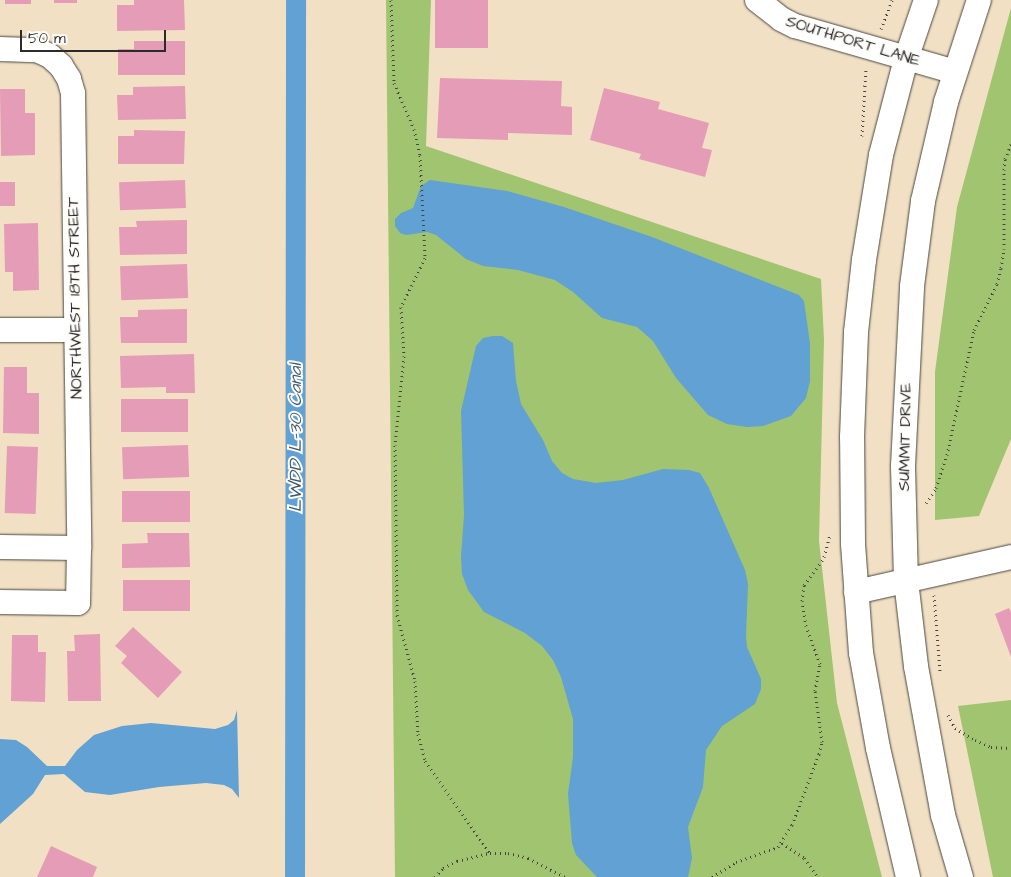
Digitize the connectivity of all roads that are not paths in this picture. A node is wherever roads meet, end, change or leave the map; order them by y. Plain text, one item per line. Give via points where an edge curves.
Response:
1 (757, 0) edge
2 (926, 0) edge
3 (979, 0) edge
4 (0, 49) edge
5 (906, 59) junction
6 (954, 72) junction
7 (0, 330) edge
8 (75, 330) junction
9 (0, 548) edge
10 (79, 548) junction
11 (1011, 558) edge
12 (906, 581) junction
13 (856, 592) junction
14 (0, 602) edge
15 (908, 877) edge
16 (961, 877) edge

1 - 5 street, SOUTHPORT LANE via 781,20 795,26
2 - 5 street
3 - 6 street, SUMMIT DRIVE
4 - 8 street, NORTHWEST 18TH STREET via 37,50 50,56 65,73 73,93
5 - 6 street, SOUTHPORT LANE
5 - 13 street via 881,155 856,332 852,446
6 - 12 street, SUMMIT DRIVE via 923,201 912,286 903,466
7 - 8 street
8 - 10 street, NORTHWEST 18TH STREET
9 - 10 street
10 - 14 street, NORTHWEST 18TH STREET via 78,603
11 - 12 street
12 - 13 street
12 - 16 street, SUMMIT DRIVE via 927,730 944,815
13 - 15 street via 866,681

